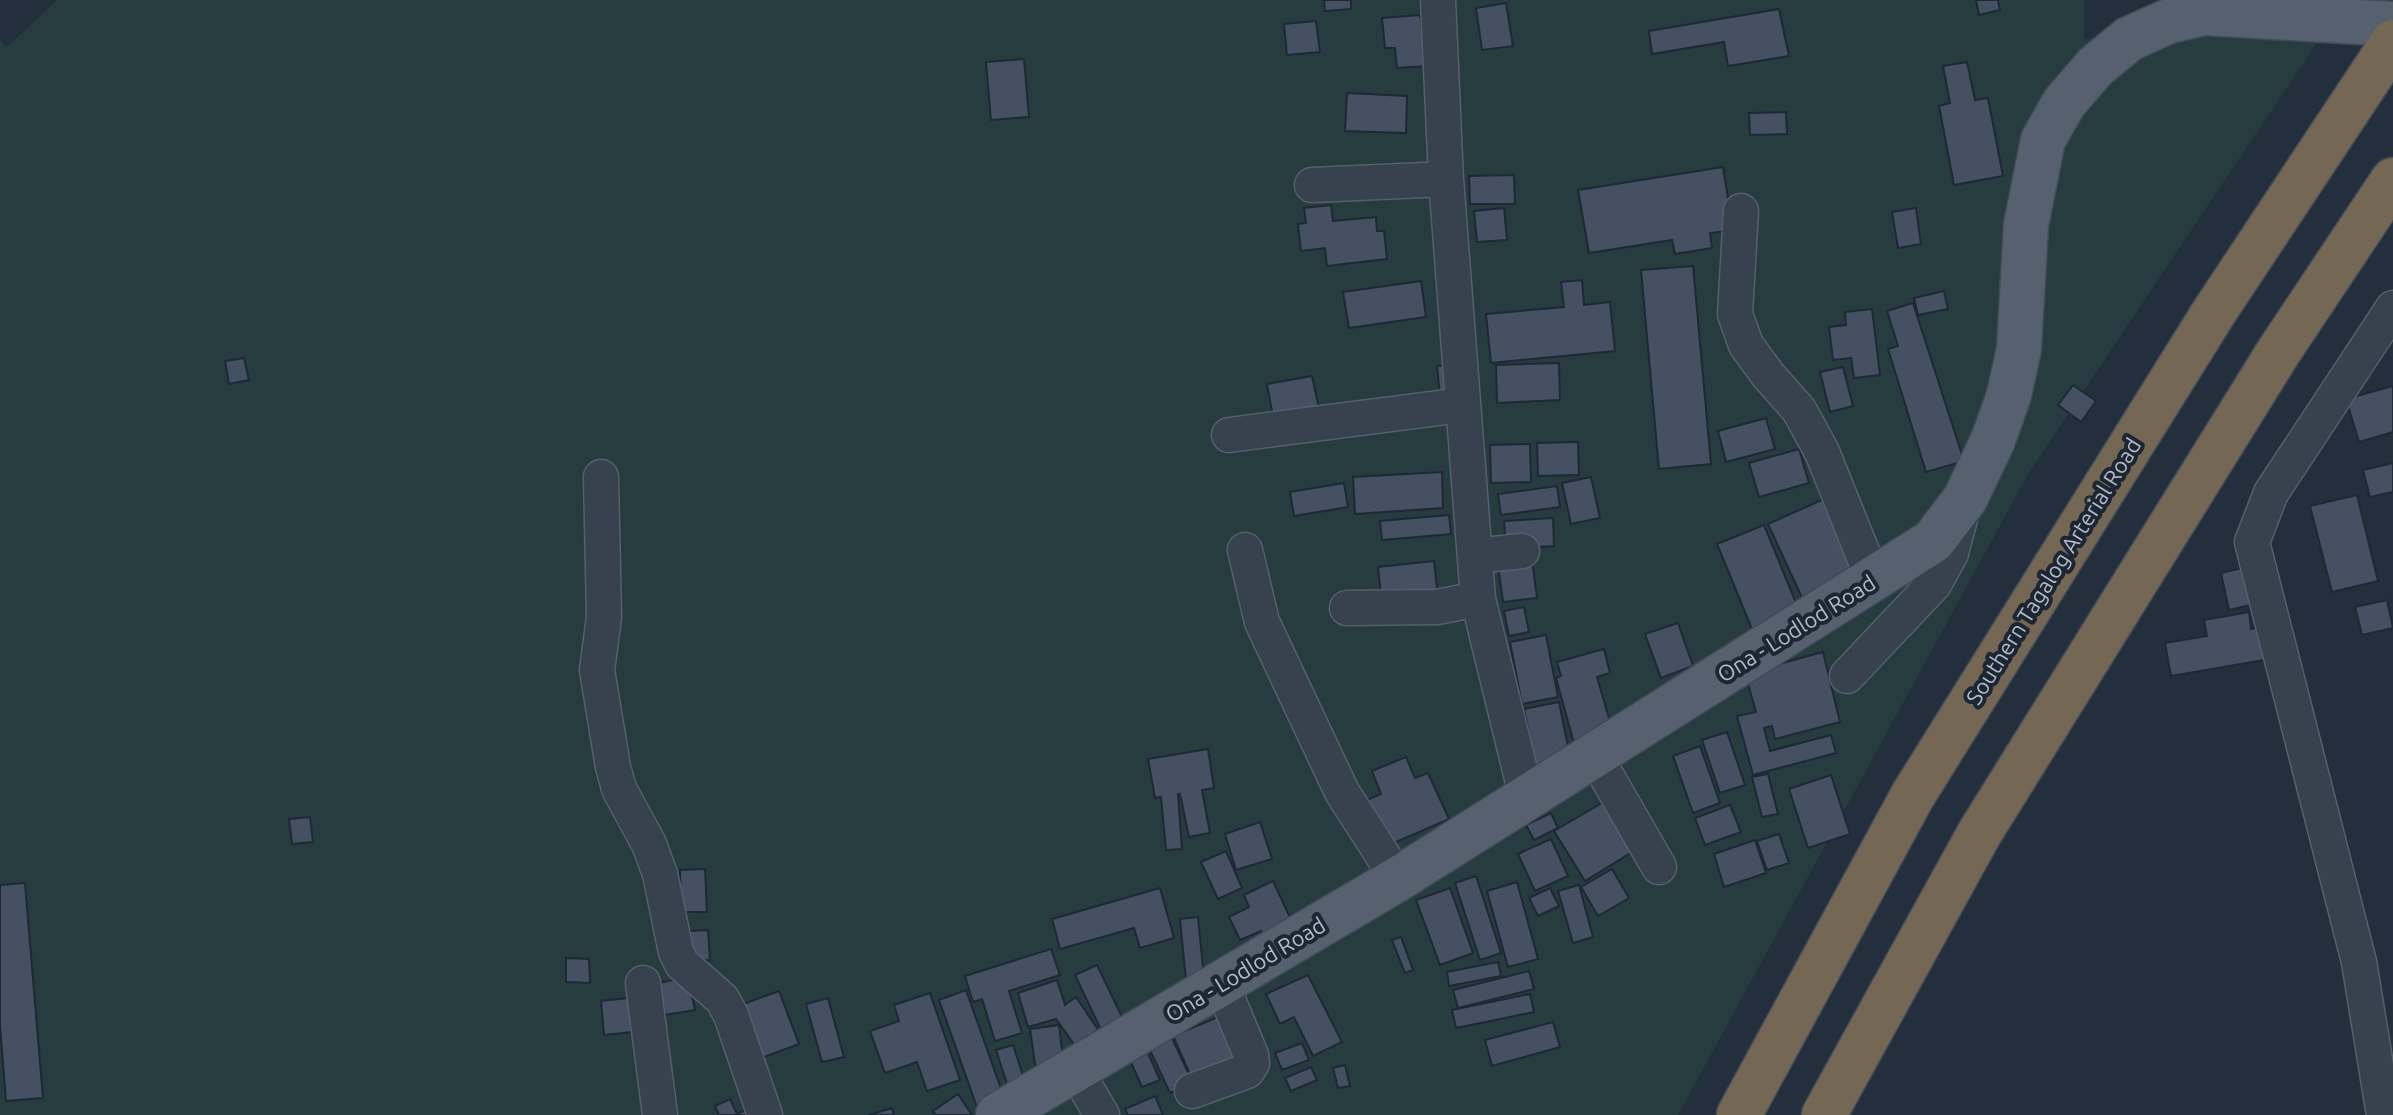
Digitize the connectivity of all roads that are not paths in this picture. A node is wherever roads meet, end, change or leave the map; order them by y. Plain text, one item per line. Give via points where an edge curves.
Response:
1 (1438, 0) edge
2 (2393, 24) edge
3 (2393, 42) edge
4 (1446, 179) junction
5 (2393, 180) edge
6 (1312, 185) dead end
7 (1741, 211) dead end
8 (2393, 308) edge
9 (1462, 405) junction
10 (1229, 435) dead end
11 (601, 477) dead end
12 (1965, 499) junction
13 (1245, 550) dead end
14 (1522, 551) dead end
15 (1475, 556) junction
16 (1873, 579) junction
17 (1478, 599) junction
18 (1347, 608) dead end
19 (1847, 676) dead end
20 (1595, 756) junction
21 (1527, 799) junction
22 (1659, 867) dead end
23 (1398, 879) junction
24 (643, 983) dead end
25 (1221, 983) junction
26 (1075, 1069) junction
27 (1192, 1091) dead end
28 (660, 1115) edge
29 (765, 1115) edge
30 (998, 1115) edge
31 (1102, 1115) edge
32 (1739, 1115) edge
33 (1824, 1115) edge
34 (2384, 1115) edge

1 - 4 street
2 - 12 main road, Ona - Lodlod Road via 2204,13 2129,39 2095,67 2064,103 2043,140 2026,225 2019,349 1993,440
3 - 32 highway, Southern Tagalog Arterial Road via 2214,312 1913,795
4 - 6 street
4 - 9 street
5 - 33 highway via 2279,351 1979,834
7 - 16 street via 1735,314 1746,345 1799,410 1822,452
8 - 34 street via 2271,493 2252,542 2359,962
9 - 10 street
9 - 15 street
11 - 29 street via 604,617 597,670 613,767 660,874 676,952 731,1015
12 - 16 main road, Ona - Lodlod Road via 1933,541
12 - 19 street via 1951,553 1934,584
13 - 23 street via 1262,622 1342,792
14 - 15 street
15 - 17 street
16 - 20 main road, Ona - Lodlod Road
17 - 18 street via 1437,607
17 - 21 street
20 - 21 main road, Ona - Lodlod Road
20 - 22 street
21 - 23 main road, Ona - Lodlod Road
23 - 25 main road, Ona - Lodlod Road
24 - 28 street
25 - 26 main road, Ona - Lodlod Road
25 - 27 street via 1252,1063 1247,1071
26 - 30 main road, Ona - Lodlod Road
26 - 31 street

